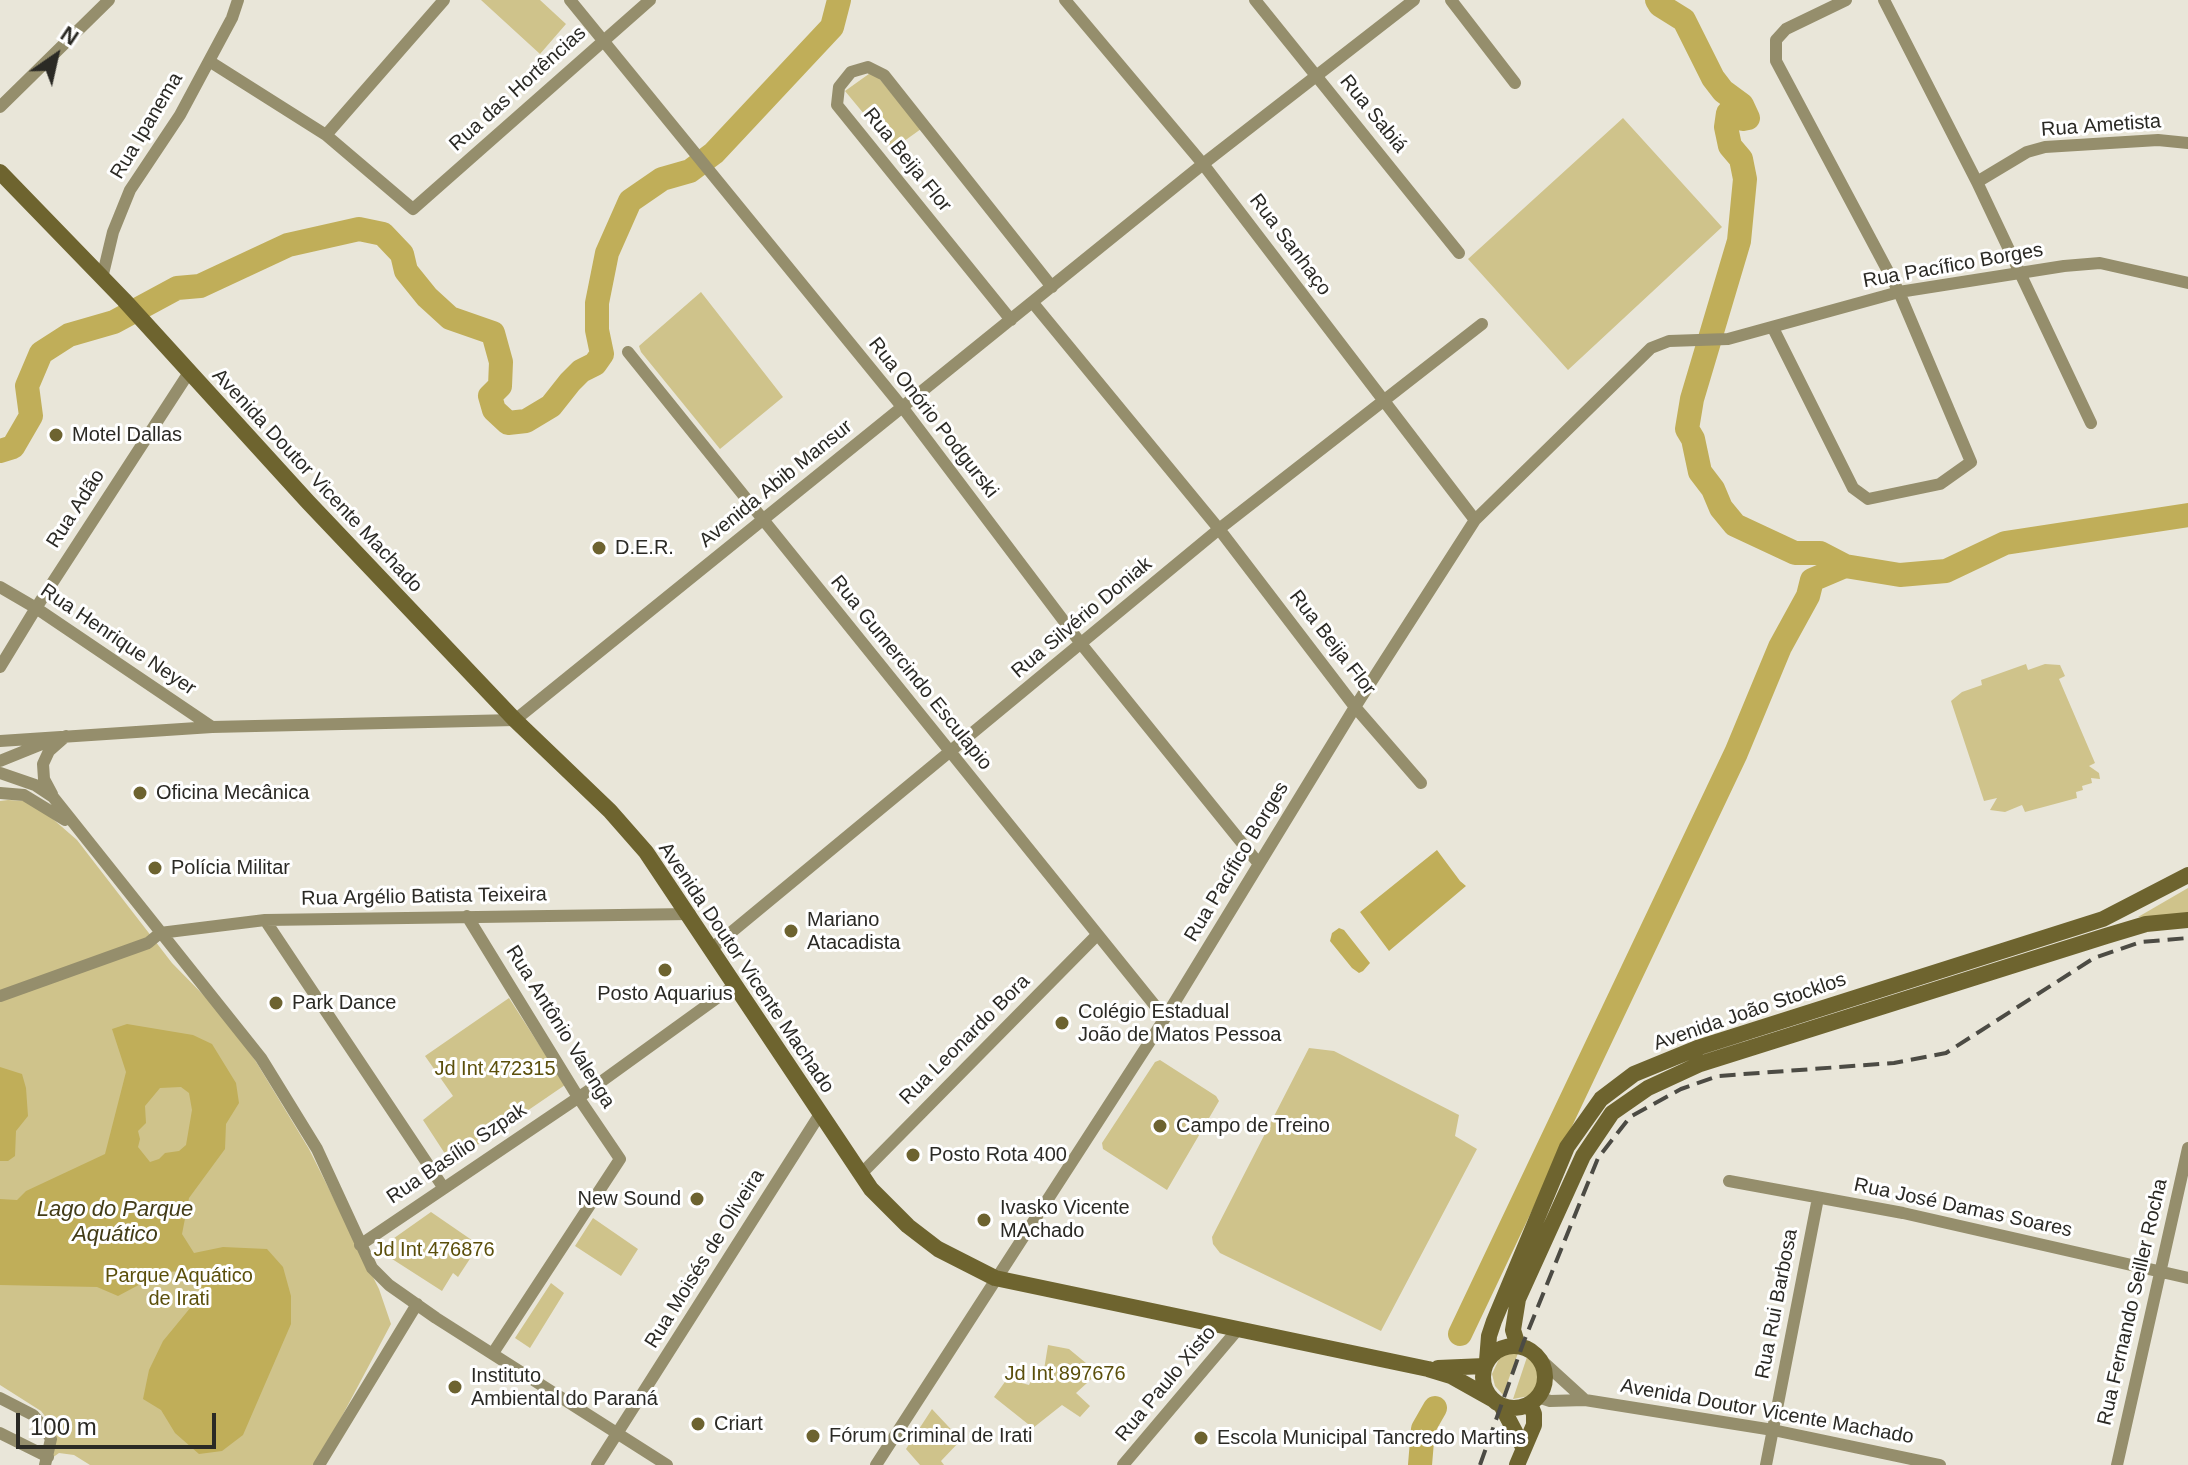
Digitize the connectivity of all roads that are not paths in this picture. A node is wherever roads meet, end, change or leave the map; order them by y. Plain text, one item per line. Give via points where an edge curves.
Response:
1 (109, 0) edge
2 (238, 0) edge
3 (444, 0) edge
4 (570, 0) edge
5 (650, 0) edge
6 (1065, 0) edge
7 (1255, 0) edge
8 (1414, 0) edge
9 (1451, 0) edge
10 (1846, 0) edge
11 (1884, 0) edge
12 (603, 41) junction
13 (209, 61) junction
14 (1317, 75) junction
15 (1515, 83) dead end
16 (0, 107) edge
17 (326, 135) junction
18 (2188, 143) edge
19 (1203, 164) junction
20 (0, 172) edge
21 (1977, 182) junction
22 (1459, 253) dead end
23 (2020, 273) junction
24 (102, 278) junction
25 (2188, 283) edge
26 (1052, 287) junction
27 (1899, 292) junction
28 (1033, 303) junction
29 (1011, 320) junction
30 (1482, 324) dead end
31 (1773, 328) junction
32 (628, 352) dead end
33 (188, 374) junction
34 (1383, 402) junction
35 (903, 408) junction
36 (2091, 423) dead end
37 (1475, 520) junction
38 (763, 521) junction
39 (1219, 529) junction
40 (0, 587) edge
41 (36, 608) junction
42 (1082, 645) junction
43 (0, 667) edge
44 (1355, 707) junction
45 (515, 720) junction
46 (212, 727) junction
47 (66, 736) junction
48 (0, 741) edge
49 (949, 752) junction
50 (0, 761) edge
51 (0, 773) edge
52 (1421, 783) dead end
53 (0, 793) edge
54 (53, 797) junction
55 (80, 832) junction
56 (1259, 864) junction
57 (2188, 875) edge
58 (690, 914) junction
59 (467, 916) junction
60 (265, 920) junction
61 (2188, 920) edge
62 (160, 933) junction
63 (1097, 935) junction
64 (712, 948) junction
65 (735, 985) junction
66 (0, 996) edge
67 (1165, 1018) junction
68 (578, 1097) junction
69 (820, 1114) junction
70 (2188, 1148) edge
71 (861, 1174) junction
72 (1729, 1181) dead end
73 (443, 1187) junction
74 (1818, 1198) junction
75 (360, 1245) junction
76 (2162, 1273) junction
77 (995, 1278) junction
78 (2188, 1278) edge
79 (417, 1304) junction
80 (1239, 1328) junction
81 (1518, 1346) junction
82 (493, 1353) junction
83 (1540, 1359) junction
84 (1486, 1364) junction
85 (1428, 1369) junction
86 (0, 1398) edge
87 (1534, 1400) junction
88 (1585, 1400) junction
89 (1496, 1402) junction
90 (1773, 1430) junction
91 (0, 1433) edge
92 (617, 1434) junction
93 (1523, 1447) junction
94 (46, 1461) edge
95 (319, 1465) edge
96 (597, 1465) edge
97 (667, 1465) edge
98 (876, 1465) edge
99 (1123, 1465) edge
100 (1517, 1465) edge
101 (1766, 1465) edge
102 (1940, 1465) edge
103 (2117, 1465) edge

1 - 16 street
2 - 13 street, Rua Ipanema
3 - 17 street
4 - 12 street, Rua Onório Podgurski
5 - 12 street, Rua das Hortências
6 - 19 street, Rua Sanhaço
7 - 14 street, Rua Sabiá
8 - 14 street, Avenida Abib Mansur
9 - 15 street
10 - 27 street via 1786,29 1776,40 1776,61
11 - 21 street
12 - 17 street, Rua das Hortências via 413,209
12 - 35 street, Rua Onório Podgurski
13 - 17 street
13 - 24 street, Rua Ipanema via 130,190
14 - 19 street, Avenida Abib Mansur
14 - 22 street, Rua Sabiá
18 - 21 street, Rua Ametista via 2045,147
19 - 26 street, Avenida Abib Mansur
19 - 34 street, Rua Sanhaço
20 - 24 street, Avenida Doutor Vicente Machado
21 - 23 street
23 - 25 street, Rua Pacífico Borges via 2100,263
23 - 27 street, Rua Pacífico Borges
23 - 36 street
24 - 33 street, Avenida Doutor Vicente Machado
26 - 28 street, Avenida Abib Mansur
26 - 29 street, Rua Beija Flor via 884,75 868,67 851,72 839,87 837,105
27 - 31 street, Rua Pacífico Borges
27 - 31 street via 1971,462 1940,484 1868,499 1853,488
28 - 29 street, Avenida Abib Mansur
28 - 39 street, Rua Beija Flor
29 - 35 street, Avenida Abib Mansur
30 - 34 street, Rua Silvério Doniak
31 - 37 street, Rua Pacífico Borges via 1651,348
32 - 38 street, Rua Gumercindo Esculapio
33 - 41 street, Rua Adão
33 - 45 street, Avenida Doutor Vicente Machado
34 - 37 street, Rua Sanhaço
34 - 39 street, Rua Silvério Doniak
35 - 38 street, Avenida Abib Mansur
35 - 42 street, Rua Onório Podgurski
37 - 44 street, Rua Pacífico Borges
38 - 45 street, Avenida Abib Mansur
38 - 49 street, Rua Gumercindo Esculapio
39 - 42 street, Rua Silvério Doniak
39 - 44 street, Rua Beija Flor
40 - 41 street, Rua Henrique Neyer
41 - 43 street, Rua Adão
41 - 46 street, Rua Henrique Neyer
42 - 49 street, Rua Silvério Doniak
42 - 56 street, Rua Onório Podgurski
44 - 52 street, Rua Beija Flor
44 - 56 street, Rua Pacífico Borges
45 - 46 street
45 - 58 street, Avenida Doutor Vicente Machado via 610,811
46 - 47 street
47 - 48 street
47 - 50 street
47 - 54 street via 43,764
49 - 63 street, Rua Gumercindo Esculapio
49 - 64 street, Rua Silvério Doniak
51 - 54 street
53 - 55 street via 41,803
54 - 55 street
55 - 62 street
56 - 67 street, Rua Pacífico Borges
57 - 84 street, Avenida João Stocklos via 2103,919 1700,1047 1634,1074 1601,1099 1567,1147 1494,1321
58 - 59 street, Rua Argélio Batista Teixeira
58 - 64 street, Avenida Doutor Vicente Machado
59 - 60 street, Rua Argélio Batista Teixeira
59 - 68 street, Rua Antônio Valenga
60 - 62 street, Rua Argélio Batista Teixeira
60 - 73 street
61 - 81 street, Avenida João Stocklos via 2146,924 2091,941 1700,1064 1648,1088 1612,1113 1583,1156 1518,1299 1513,1330
62 - 66 street via 148,943
62 - 75 street via 261,1058 317,1149
63 - 67 street, Rua Gumercindo Esculapio
63 - 71 street, Rua Leonardo Bora
64 - 65 street, Avenida Doutor Vicente Machado
65 - 68 street, Rua Basílio Szpak
65 - 69 street, Avenida Doutor Vicente Machado
67 - 77 street, Rua Pacífico Borges
68 - 73 street, Rua Basílio Szpak
68 - 82 street, Rua Antônio Valenga via 620,1159
69 - 71 street, Avenida Doutor Vicente Machado
69 - 92 street, Rua Moisés de Oliveira
70 - 76 street, Rua Fernando Seiller Rocha
71 - 77 street, Avenida Doutor Vicente Machado via 908,1226 938,1249
72 - 74 street, Rua José Damas Soares
73 - 75 street, Rua Basílio Szpak
74 - 76 street, Rua José Damas Soares
74 - 90 street, Rua Rui Barbosa
75 - 79 street via 372,1268
76 - 78 street, Rua José Damas Soares
76 - 103 street, Rua Fernando Seiller Rocha
77 - 80 street, Avenida Doutor Vicente Machado
77 - 98 street, Rua Pacífico Borges
79 - 82 street
79 - 95 street
80 - 85 street, Avenida Doutor Vicente Machado
80 - 99 street, Rua Paulo Xisto
81 - 83 street
81 - 84 street via 1502,1348
82 - 92 street
83 - 87 street via 1545,1378
83 - 88 street
84 - 85 street, Avenida Doutor Vicente Machado
84 - 89 street via 1483,1381
85 - 89 street, Avenida Doutor Vicente Machado
86 - 94 street via 33,1415 45,1429 51,1439
87 - 88 street, Avenida Doutor Vicente Machado
87 - 89 street via 1521,1407
87 - 93 street via 1534,1425
88 - 90 street, Avenida Doutor Vicente Machado
89 - 93 street
90 - 101 street, Rua Rui Barbosa
90 - 102 street, Avenida Doutor Vicente Machado
91 - 94 street
92 - 96 street, Rua Moisés de Oliveira
92 - 97 street
93 - 100 street

